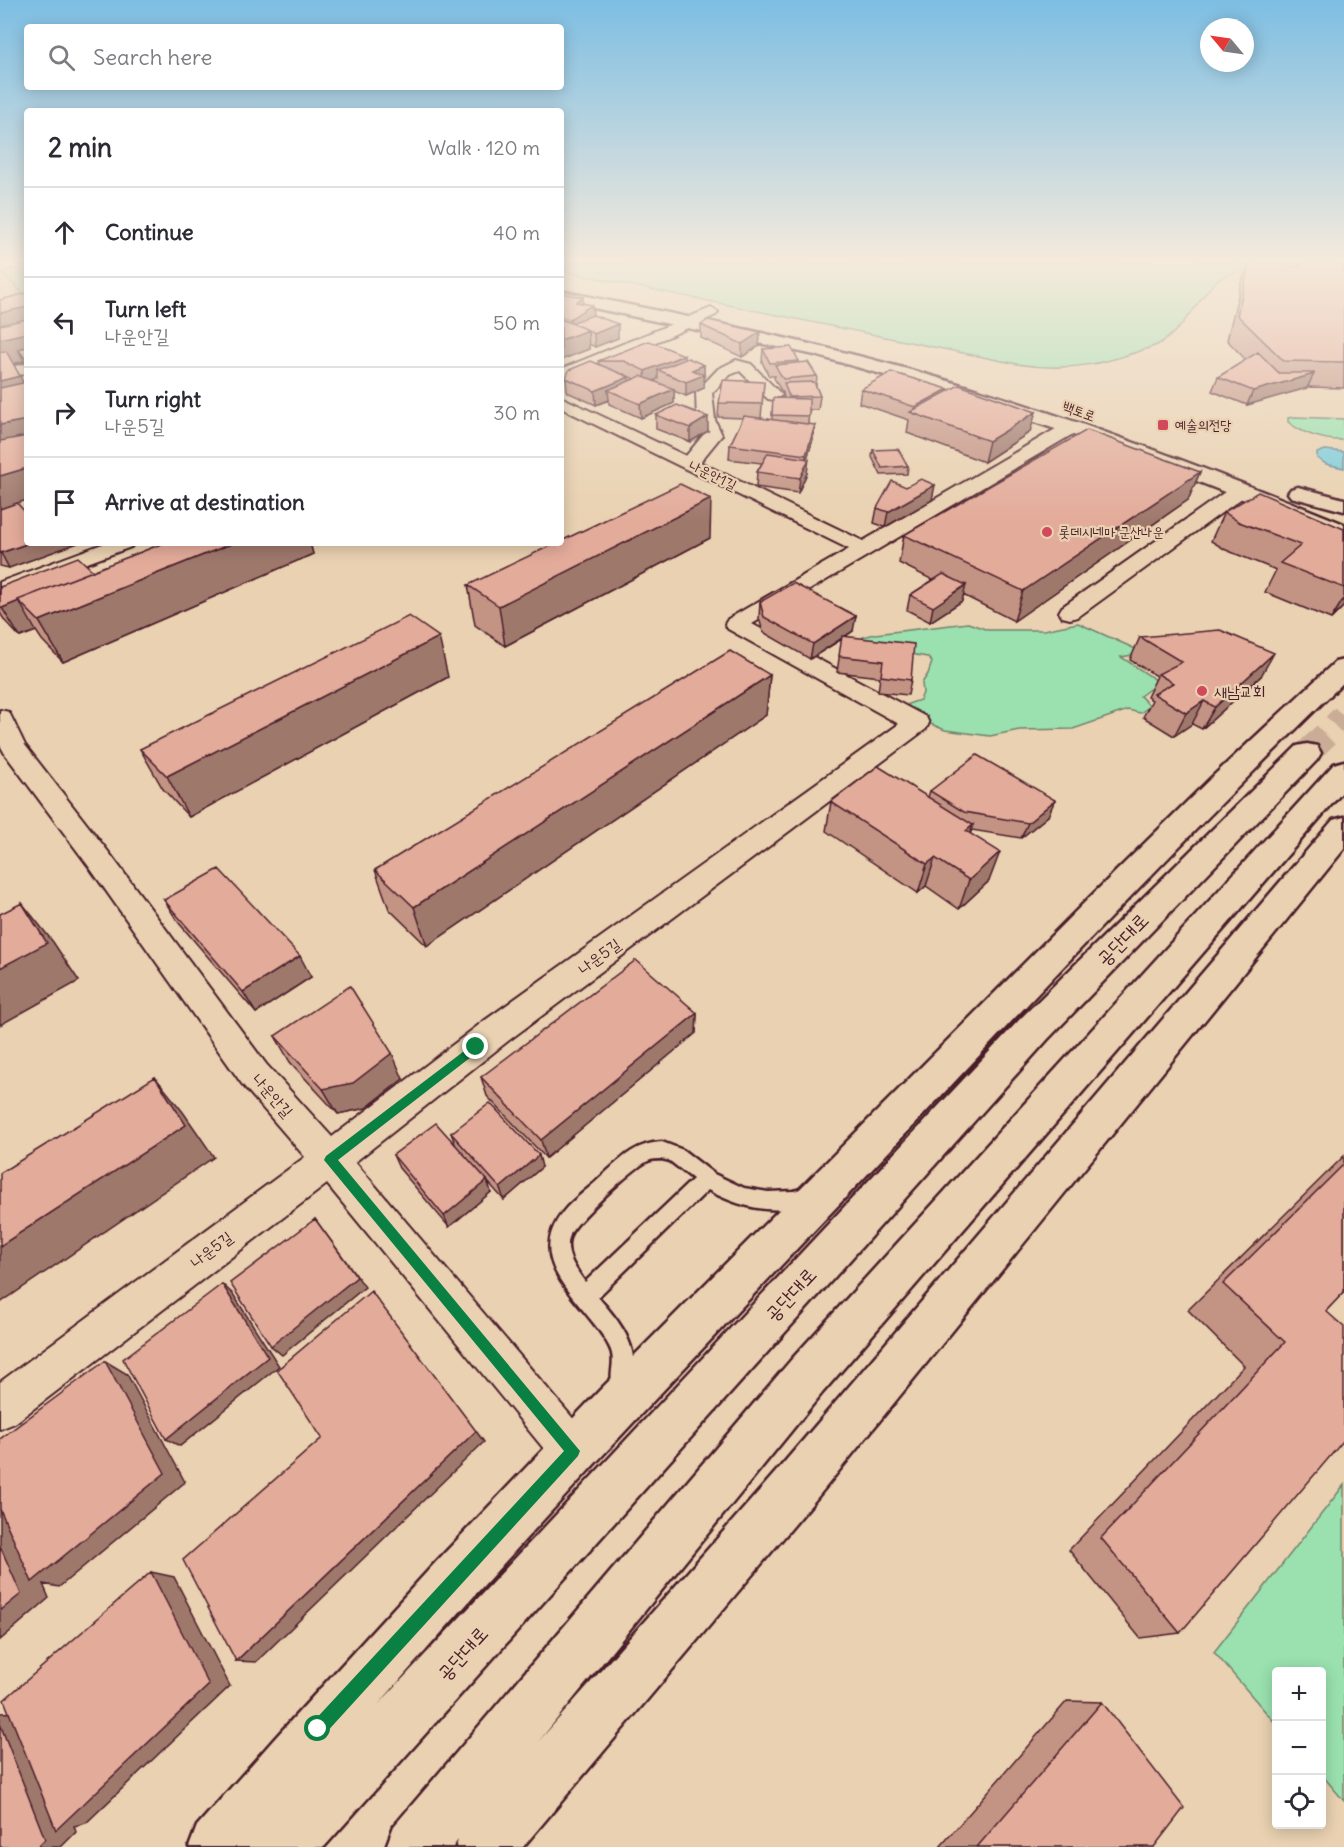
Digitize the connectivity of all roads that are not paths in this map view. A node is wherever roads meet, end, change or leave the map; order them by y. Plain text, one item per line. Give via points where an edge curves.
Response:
1 (626, 348) edge
2 (796, 348) edge
3 (867, 348) edge
4 (24, 369) edge
5 (564, 374) edge
6 (967, 374) dead end
7 (0, 375) edge
8 (774, 395) dead end
9 (564, 403) edge
10 (1116, 424) dead end
11 (1072, 427) junction
12 (690, 463) junction
13 (1277, 485) dead end
14 (1248, 488) junction
15 (1298, 493) junction
16 (1344, 505) edge
17 (1344, 511) edge
18 (1344, 532) edge
19 (1344, 540) edge
20 (116, 546) edge
21 (864, 549) junction
22 (0, 589) edge
23 (1070, 612) dead end
24 (1344, 668) edge
25 (0, 718) edge
26 (1325, 762) edge
27 (1344, 828) edge
28 (330, 1160) junction
29 (706, 1179) junction
30 (826, 1189) junction
31 (584, 1296) junction
32 (0, 1408) edge
33 (586, 1438) junction
34 (218, 1847) edge
35 (285, 1847) edge
36 (415, 1847) edge
37 (485, 1847) edge

1 - 5 street
2 - 11 street, 백토로 via 899,372
3 - 6 street
4 - 7 street
8 - 12 street via 745,367 736,365 724,372 704,392 704,410 713,435
9 - 12 street, 나운안1길
10 - 14 street, 백토로
11 - 14 street, 백토로
11 - 21 street, 백토로
12 - 21 street, 나운안1길
13 - 15 street
14 - 18 street, 백토로
14 - 19 street
14 - 23 street
15 - 16 street
15 - 17 street
20 - 22 street
21 - 28 street, 나운5길 via 736,624 917,723 496,1031
24 - 30 street via 1149,858
25 - 28 street, 나운안길 via 14,748 254,1074
26 - 35 street, 공단대로 via 1034,1029
26 - 36 street, 공단대로
27 - 37 street via 799,1482
28 - 32 street, 나운5길
28 - 33 street, 나운안길
29 - 30 lane via 770,1204
29 - 31 lane
29 - 31 lane via 671,1153 654,1151 639,1156 568,1218 559,1238 560,1259
30 - 33 street
31 - 33 lane via 624,1350 625,1373
33 - 34 street via 318,1729

